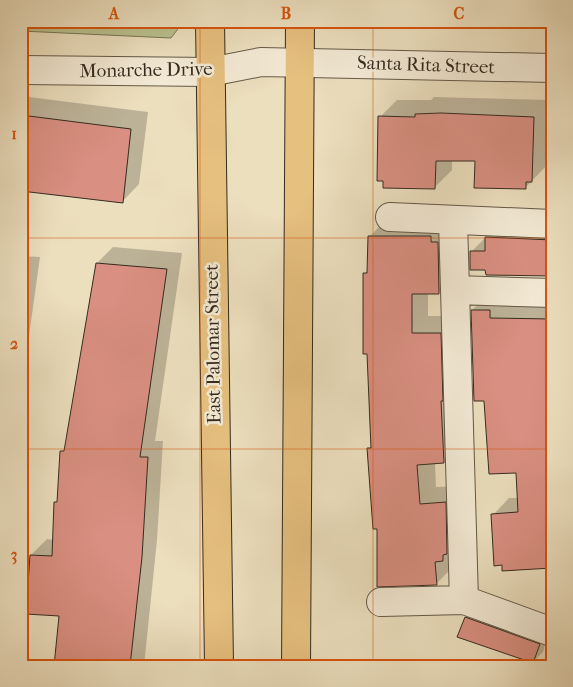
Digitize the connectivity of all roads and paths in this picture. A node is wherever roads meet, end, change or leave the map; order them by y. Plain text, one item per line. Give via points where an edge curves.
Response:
1 (210, 21) edge
2 (300, 21) edge
3 (300, 62) junction
4 (552, 68) edge
5 (21, 70) edge
6 (210, 72) junction
7 (390, 217) dead end
8 (452, 221) junction
9 (552, 224) edge
10 (455, 290) junction
11 (552, 293) edge
12 (464, 600) junction
13 (381, 602) dead end
14 (552, 632) edge
15 (219, 666) edge
16 (296, 666) edge

1 - 6 main road, East Palomar Street
2 - 3 main road
3 - 4 street, Santa Rita Street
3 - 6 street, Monarche Drive via 261,62
3 - 16 main road
5 - 6 street, Monarche Drive
6 - 15 main road, East Palomar Street
7 - 8 street
8 - 9 street
8 - 10 street
10 - 11 street
10 - 12 street
12 - 13 street
12 - 14 street

